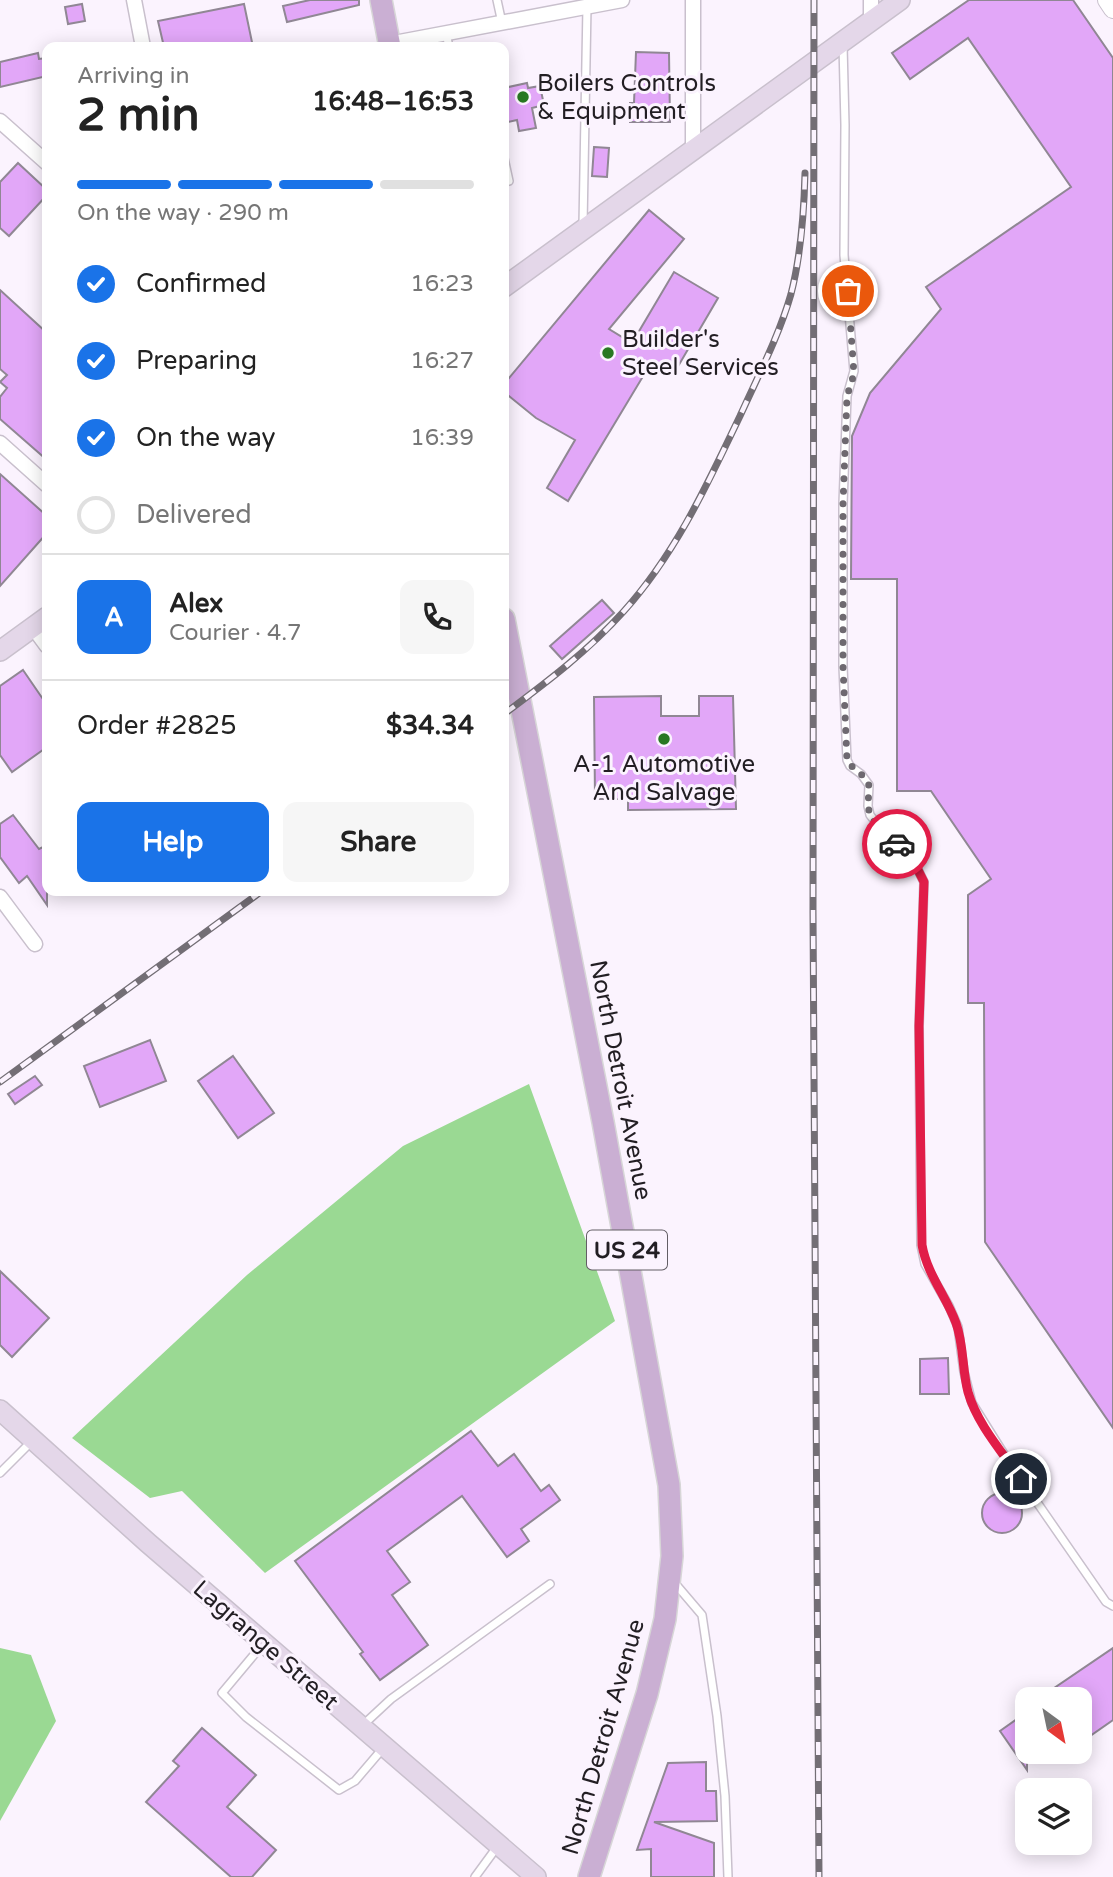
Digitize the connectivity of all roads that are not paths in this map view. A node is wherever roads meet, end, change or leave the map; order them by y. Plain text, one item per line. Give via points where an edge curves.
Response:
1 (134, 0) edge
2 (381, 0) edge
3 (497, 0) edge
4 (622, 0) edge
5 (692, 0) edge
6 (871, 0) edge
7 (900, 0) edge
8 (1107, 0) edge
9 (587, 3) edge
10 (1113, 9) edge
11 (871, 20) junction
12 (502, 23) junction
13 (447, 40) edge
14 (843, 40) junction
15 (142, 42) edge
16 (389, 42) edge
17 (428, 42) edge
18 (0, 121) edge
19 (693, 150) junction
20 (42, 159) edge
21 (583, 229) junction
22 (509, 283) edge
23 (0, 443) edge
24 (42, 481) edge
25 (40, 622) edge
26 (509, 644) edge
27 (0, 651) edge
28 (0, 897) edge
29 (35, 944) dead end
30 (0, 1410) edge
31 (33, 1440) junction
32 (0, 1473) edge
33 (670, 1578) junction
34 (550, 1584) dead end
35 (1113, 1606) edge
36 (264, 1644) junction
37 (361, 1727) junction
38 (384, 1746) junction
39 (498, 1844) junction
40 (475, 1877) edge
41 (536, 1877) edge
42 (589, 1877) edge
43 (728, 1877) edge

1 - 15 street
2 - 16 main road
3 - 12 lane
4 - 9 street
5 - 19 street
6 - 11 street
7 - 11 main road
8 - 10 street
9 - 12 street
9 - 21 lane
11 - 14 main road
12 - 13 street
13 - 17 street
14 - 19 main road
14 - 35 lane via 844,255 854,371 847,396 843,504 847,760 869,785 870,815 911,856 924,882 919,1026 923,1255 958,1327 972,1403
18 - 20 street
19 - 21 main road
21 - 22 main road
23 - 24 street
25 - 27 main road
26 - 33 main road, North Detroit Avenue / US 24 via 664,1449
28 - 29 street
30 - 31 main road, Lagrange Street
31 - 32 lane
31 - 36 main road, Lagrange Street
33 - 42 main road, North Detroit Avenue / US 24 via 660,1645
33 - 43 lane via 702,1615 725,1796
34 - 37 lane via 391,1699
36 - 37 main road, Lagrange Street
36 - 38 lane via 222,1693 246,1717 339,1790 355,1781
37 - 38 main road, Lagrange Street
38 - 39 main road, Lagrange Street
39 - 40 lane
39 - 41 main road, Lagrange Street

